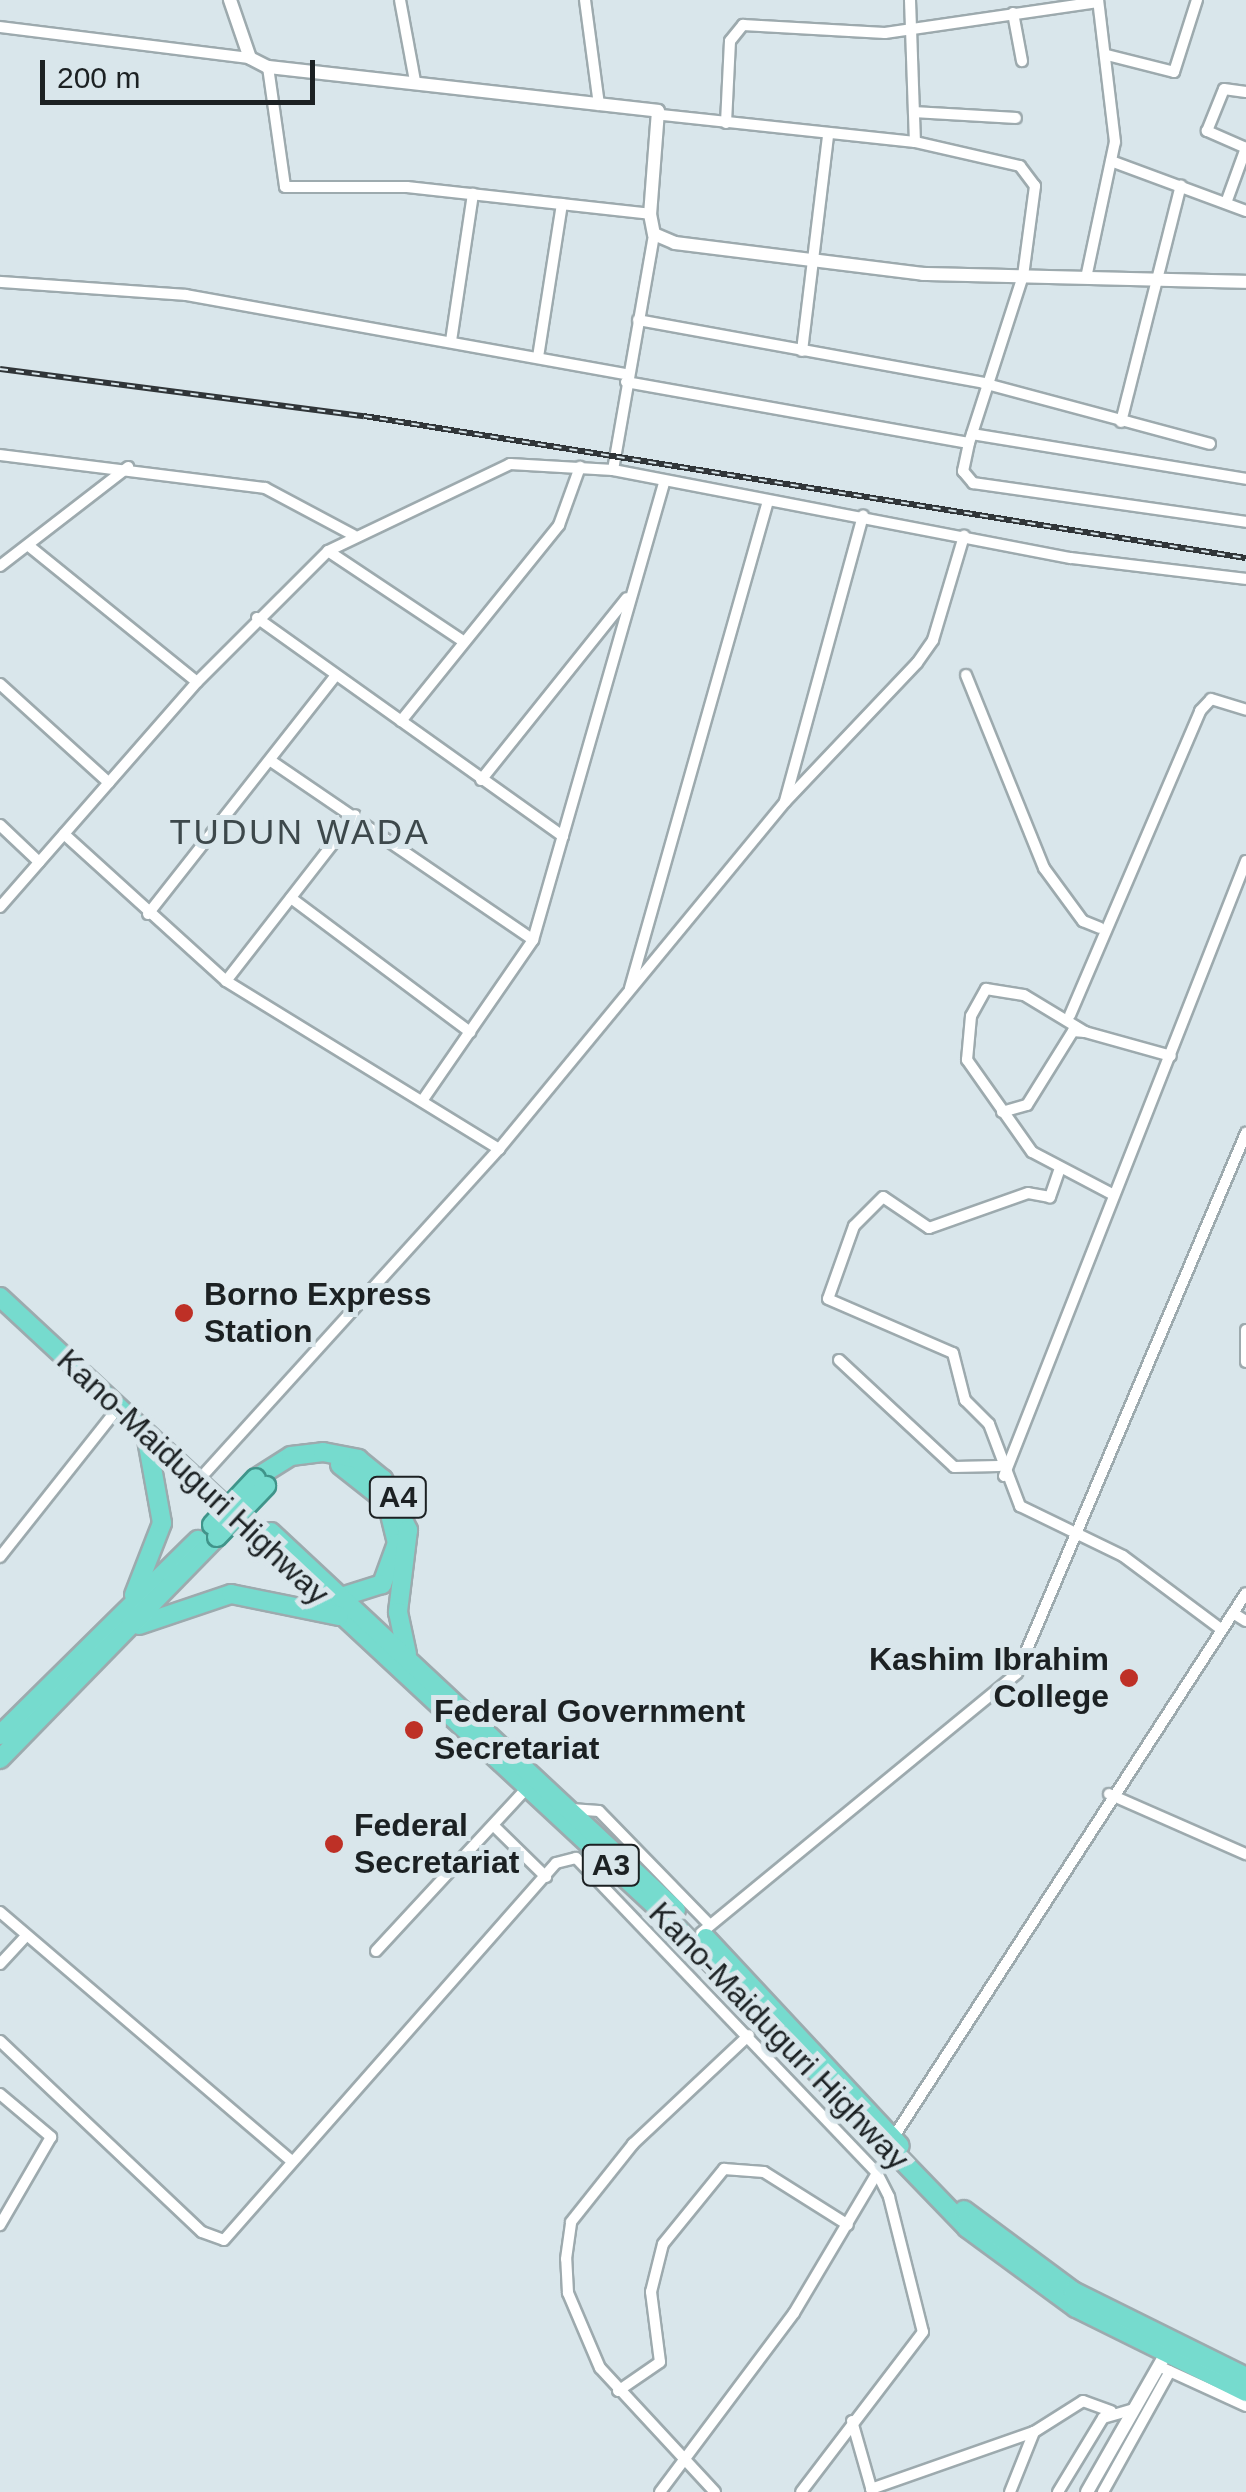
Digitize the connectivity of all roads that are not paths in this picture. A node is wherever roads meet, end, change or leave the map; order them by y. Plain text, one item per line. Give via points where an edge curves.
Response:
1 (230, 0) edge
2 (400, 0) edge
3 (585, 0) edge
4 (910, 0) edge
5 (1197, 0) edge
6 (1098, 1) edge
7 (1013, 14) junction
8 (0, 27) edge
9 (911, 30) junction
10 (1107, 55) junction
11 (250, 58) junction
12 (1022, 61) dead end
13 (268, 67) junction
14 (415, 82) junction
15 (1246, 92) edge
16 (599, 105) junction
17 (914, 112) junction
18 (663, 115) junction
19 (1016, 118) dead end
20 (726, 123) junction
21 (828, 136) junction
22 (916, 142) junction
23 (1111, 161) junction
24 (1181, 185) junction
25 (472, 194) junction
26 (1226, 203) junction
27 (562, 204) junction
28 (1246, 210) edge
29 (650, 214) junction
30 (654, 234) junction
31 (816, 266) junction
32 (1023, 276) junction
33 (1086, 278) junction
34 (1156, 278) junction
35 (0, 282) edge
36 (1246, 282) edge
37 (638, 320) junction
38 (451, 341) junction
39 (802, 351) junction
40 (538, 357) junction
41 (627, 378) junction
42 (983, 384) junction
43 (1122, 422) junction
44 (970, 439) junction
45 (1210, 444) dead end
46 (0, 455) edge
47 (128, 467) junction
48 (580, 467) junction
49 (613, 470) junction
50 (1246, 479) edge
51 (664, 484) junction
52 (768, 501) junction
53 (863, 515) junction
54 (1246, 522) edge
55 (352, 535) junction
56 (964, 536) junction
57 (29, 546) junction
58 (328, 551) junction
59 (0, 566) edge
60 (1246, 579) edge
61 (631, 594) junction
62 (257, 618) junction
63 (460, 639) junction
64 (966, 675) dead end
65 (334, 678) junction
66 (197, 682) junction
67 (0, 684) edge
68 (1246, 710) edge
69 (401, 720) junction
70 (271, 761) junction
71 (481, 780) junction
72 (110, 783) junction
73 (784, 802) junction
74 (355, 816) junction
75 (0, 825) edge
76 (64, 834) junction
77 (564, 836) junction
78 (1246, 860) edge
79 (39, 862) junction
80 (1241, 888) edge
81 (291, 898) junction
82 (0, 906) edge
83 (148, 914) junction
84 (1100, 928) junction
85 (534, 940) junction
86 (226, 981) junction
87 (630, 989) junction
88 (1070, 1015) junction
89 (470, 1032) junction
90 (1085, 1032) junction
91 (1171, 1056) junction
92 (422, 1101) junction
93 (1002, 1112) junction
94 (1246, 1133) edge
95 (499, 1149) junction
96 (1059, 1170) junction
97 (1112, 1194) junction
98 (0, 1282) edge
99 (0, 1297) edge
100 (1246, 1330) edge
101 (839, 1360) dead end
102 (1246, 1362) edge
103 (118, 1408) junction
104 (146, 1433) junction
105 (1002, 1471) junction
106 (206, 1472) junction
107 (261, 1482) junction
108 (1082, 1533) junction
109 (0, 1558) edge
110 (1246, 1593) edge
111 (341, 1597) junction
112 (1233, 1613) junction
113 (344, 1617) junction
114 (1246, 1621) edge
115 (124, 1625) junction
116 (1222, 1629) junction
117 (409, 1659) junction
118 (0, 1735) edge
119 (0, 1759) edge
120 (532, 1783) junction
121 (1109, 1794) junction
122 (494, 1826) junction
123 (1246, 1854) edge
124 (546, 1877) junction
125 (0, 1912) edge
126 (705, 1929) junction
127 (26, 1936) junction
128 (376, 1951) dead end
129 (0, 1964) edge
130 (750, 2035) junction
131 (0, 2040) edge
132 (0, 2094) edge
133 (893, 2138) junction
134 (292, 2161) junction
135 (877, 2173) junction
136 (848, 2225) junction
137 (0, 2226) edge
138 (1165, 2364) junction
139 (1246, 2377) edge
140 (618, 2391) junction
141 (1246, 2392) edge
142 (1246, 2406) edge
143 (1135, 2409) junction
144 (1111, 2410) junction
145 (852, 2420) junction
146 (1034, 2432) junction
147 (684, 2462) junction
148 (871, 2490) edge
149 (660, 2492) edge
150 (716, 2492) edge
151 (801, 2492) edge
152 (1010, 2492) edge
153 (1058, 2492) edge
154 (1086, 2492) edge
155 (1103, 2492) edge

1 - 11 street
2 - 14 street
3 - 16 street
4 - 9 street
5 - 10 street via 1174,72
6 - 7 street
6 - 10 street
7 - 9 street
7 - 12 street
8 - 11 street
9 - 17 street
9 - 20 street via 743,25 730,41
10 - 23 street
11 - 13 street
13 - 14 street
13 - 25 street via 285,187
14 - 16 street
15 - 26 street via 1224,89 1207,131 1246,148
16 - 18 street
17 - 19 street
17 - 22 street
18 - 20 street
18 - 29 street
20 - 21 street
21 - 22 street
21 - 31 street
22 - 32 street via 1032,175
23 - 24 street
23 - 33 street
24 - 26 street
24 - 34 street
25 - 27 street
25 - 38 street
26 - 28 street
27 - 29 street
27 - 40 street
29 - 30 street
30 - 31 street
30 - 37 street
31 - 32 street
31 - 39 street
32 - 33 street
32 - 42 street
33 - 34 street
34 - 36 street
34 - 43 street
35 - 38 street via 186,296
37 - 39 street
37 - 41 street
38 - 40 street
39 - 42 street
40 - 41 street
41 - 44 street
41 - 49 street
42 - 43 street
42 - 44 street
43 - 45 street
44 - 50 street
44 - 54 street via 963,471 973,482
46 - 47 street
47 - 55 street via 265,488
47 - 57 street
48 - 49 street
48 - 55 street via 510,464
48 - 63 street via 560,525
49 - 51 street
51 - 52 street
51 - 61 street
52 - 53 street
52 - 87 street
53 - 56 street
53 - 73 street
55 - 58 street
56 - 60 street
56 - 73 street via 934,640
57 - 59 street
57 - 66 street
58 - 62 street
58 - 63 street
61 - 71 street
61 - 77 street
62 - 65 street
62 - 66 street
63 - 69 street
64 - 84 street via 1044,868 1083,920
65 - 69 street
65 - 70 street
66 - 72 street
67 - 72 street
68 - 84 street via 1211,699 1200,711
69 - 71 street
70 - 74 street
70 - 83 street
71 - 77 street
72 - 76 street
73 - 87 street via 741,866
74 - 81 street
74 - 85 street
75 - 79 street
76 - 79 street
76 - 83 street
77 - 85 street
78 - 80 street
79 - 82 street
80 - 91 street
81 - 86 street
81 - 89 street
83 - 86 street
84 - 88 street
85 - 89 street
86 - 92 street
87 - 95 street
88 - 90 street
88 - 93 street via 1024,994 980,996 965,1052
89 - 92 street
90 - 91 street
90 - 93 street via 1073,1031 1027,1104
91 - 97 street
92 - 95 street
93 - 96 street
94 - 108 street
95 - 106 street
96 - 97 street
96 - 105 street via 1050,1197 1028,1193 929,1228 882,1197 854,1226 828,1285 828,1299 953,1353
97 - 105 street
98 - 106 highway, Kano-Maiduguri Highway / A3
99 - 103 highway, Kano-Maiduguri Highway / A3
100 - 102 street
101 - 105 street via 954,1466
103 - 104 highway, Kano-Maiduguri Highway / A3
103 - 109 street
104 - 113 highway, Kano-Maiduguri Highway / A3
104 - 115 highway via 162,1524
105 - 108 street via 1020,1506
106 - 111 highway, Kano-Maiduguri Highway / A3
107 - 111 highway, A4 via 330,1463 366,1479 386,1502 397,1532 393,1565 376,1589
107 - 115 highway, A4, bridge
107 - 117 highway, A4 via 291,1456 322,1452 358,1460 394,1492 408,1530 398,1612
108 - 116 street
108 - 126 street via 1028,1654 991,1703
110 - 112 street
111 - 117 highway, Kano-Maiduguri Highway / A3
112 - 114 street
112 - 116 street
113 - 115 highway via 231,1594
113 - 120 highway, Kano-Maiduguri Highway / A3
115 - 118 highway, A4
115 - 119 highway, A4
116 - 121 street
117 - 120 highway, Kano-Maiduguri Highway / A3
120 - 122 street
120 - 126 highway, Kano-Maiduguri Highway / A3
120 - 138 highway, Kano-Maiduguri Highway / A3 via 967,2228
121 - 123 street
121 - 133 street
122 - 124 street
122 - 128 street
124 - 130 street via 566,1855 576,1858
124 - 134 street
125 - 127 street
126 - 133 highway, Kano-Maiduguri Highway / A3
127 - 129 street
127 - 134 street
130 - 135 street
130 - 140 street via 663,2111 571,2222 568,2293
131 - 134 street via 215,2240
132 - 137 street via 51,2136
133 - 139 highway, Kano-Maiduguri Highway / A3 via 1046,2274
135 - 136 street
135 - 145 street via 925,2318
136 - 140 street via 764,2172 724,2169 664,2244 651,2292 660,2362
136 - 147 street
138 - 141 highway, Kano-Maiduguri Highway / A3
138 - 142 street
138 - 143 street
138 - 155 street
140 - 147 street
143 - 144 street
143 - 154 street
144 - 146 street via 1082,2401
144 - 153 street
145 - 148 street
145 - 151 street
146 - 148 street
146 - 152 street
147 - 149 street
147 - 150 street

